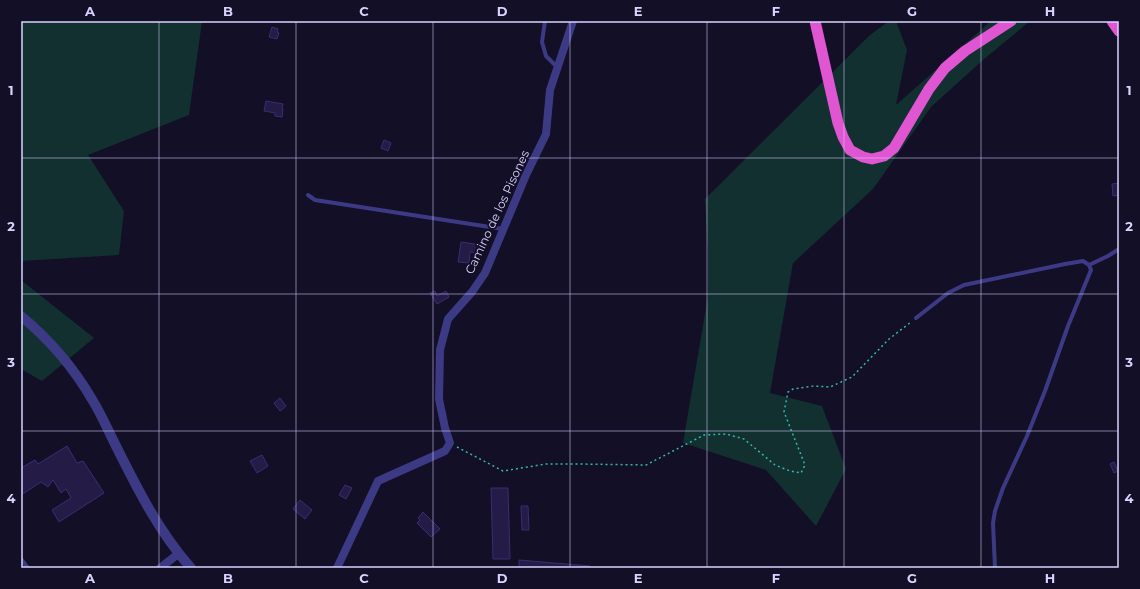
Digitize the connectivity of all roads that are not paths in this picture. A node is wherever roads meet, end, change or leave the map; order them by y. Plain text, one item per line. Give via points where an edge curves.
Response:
1 (545, 21) edge
2 (573, 21) edge
3 (815, 21) edge
4 (1012, 21) edge
5 (1112, 21) edge
6 (1119, 31) edge
7 (557, 68) junction
8 (308, 195) dead end
9 (503, 230) junction
10 (1119, 248) edge
11 (1089, 265) junction
12 (21, 316) edge
13 (916, 318) road end
14 (178, 554) junction
15 (21, 559) edge
16 (28, 568) edge
17 (160, 568) edge
18 (191, 568) edge
19 (337, 568) edge
20 (995, 568) edge

1 - 7 lane via 542,42 546,56
2 - 7 street, Camino de los Pisones
3 - 4 highway via 843,137 850,150 872,159 884,156 894,148 929,89 945,68 965,51
5 - 6 highway
7 - 9 street, Camino de los Pisones via 550,90 546,134
8 - 9 lane via 315,200
9 - 19 street, Camino de los Pisones via 485,273 448,319 440,350 439,399 450,443 445,451 378,481
10 - 11 lane
11 - 13 lane via 1083,261 964,285 948,293
11 - 20 lane via 1091,270 1045,391 995,511
12 - 14 street via 62,355 93,401 137,487
14 - 17 street
14 - 18 street
15 - 16 lane

